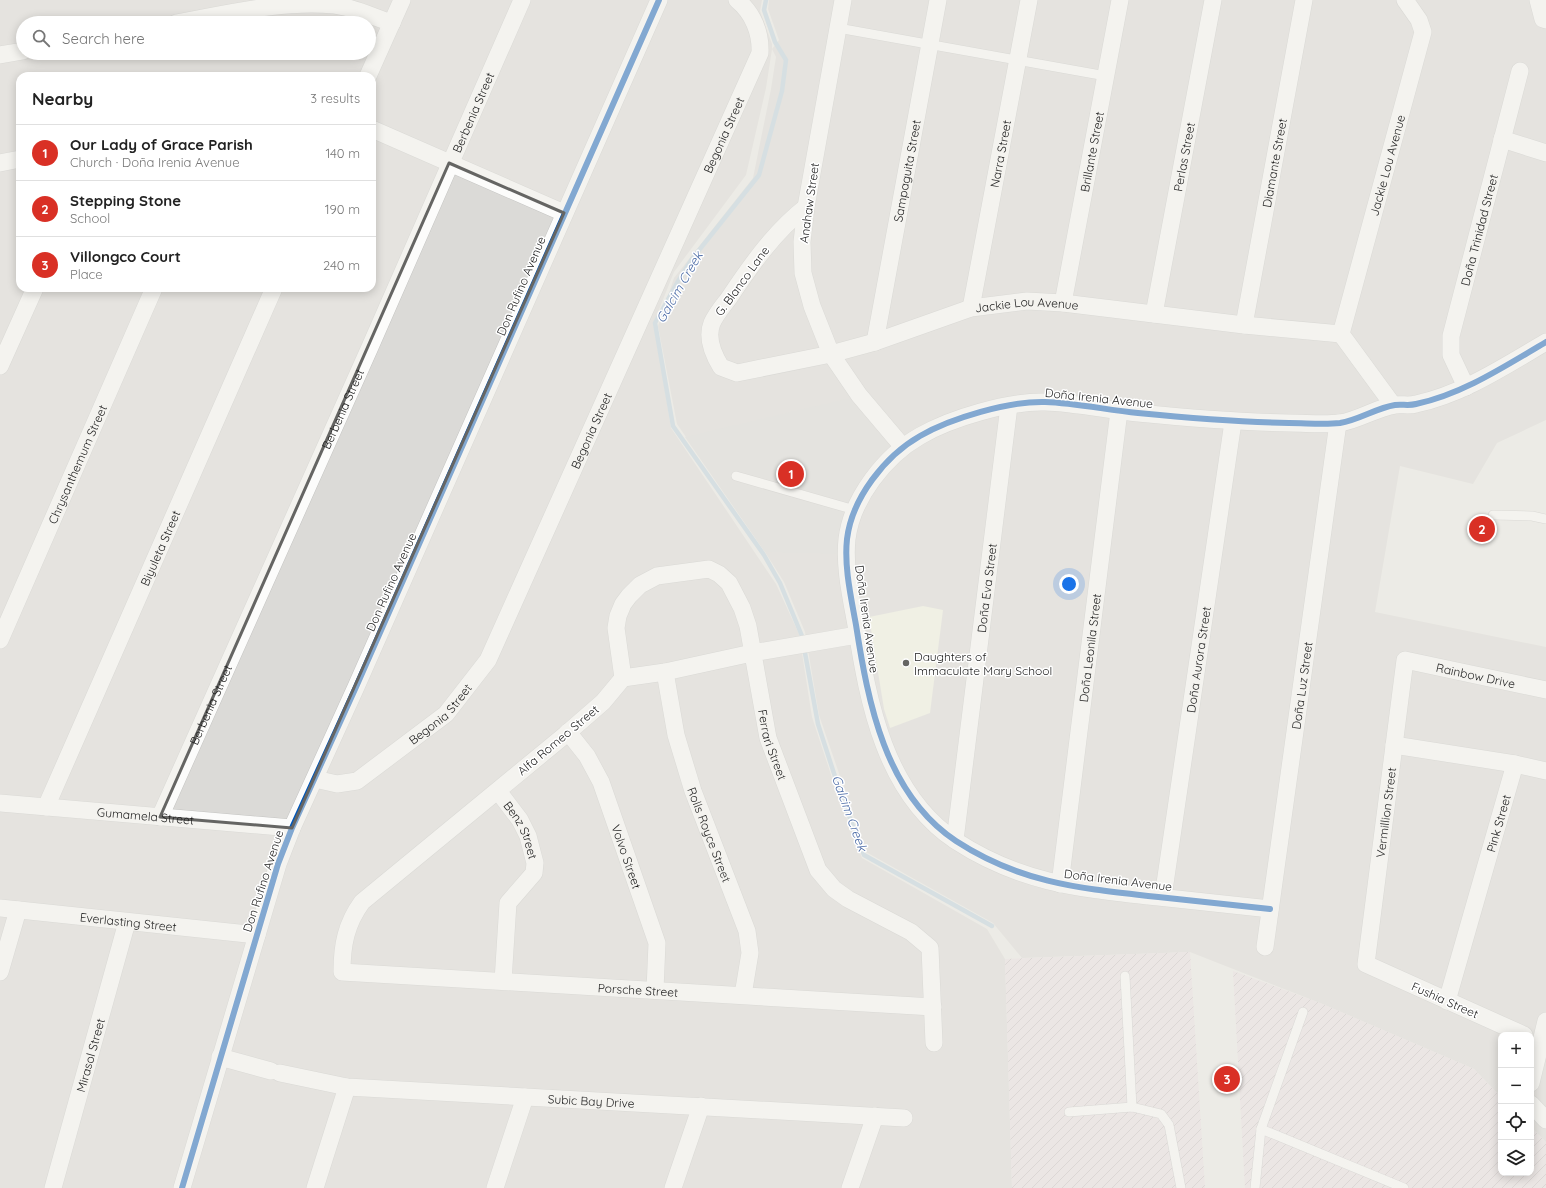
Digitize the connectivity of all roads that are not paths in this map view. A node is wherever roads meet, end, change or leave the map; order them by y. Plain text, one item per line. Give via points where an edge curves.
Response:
1 (402, 0) edge
2 (522, 0) edge
3 (659, 0) edge
4 (737, 0) edge
5 (843, 0) edge
6 (938, 0) edge
7 (1029, 0) edge
8 (1120, 0) edge
9 (1213, 0) edge
10 (1304, 0) edge
11 (1405, 0) edge
12 (1538, 0) edge
13 (215, 16) edge
14 (370, 16) edge
15 (376, 18) edge
16 (1546, 20) edge
17 (392, 23) junction
18 (838, 28) junction
19 (930, 44) junction
20 (16, 52) edge
21 (0, 55) edge
22 (376, 58) edge
23 (375, 60) edge
24 (1018, 60) junction
25 (1520, 71) dead end
26 (370, 72) edge
27 (1106, 76) junction
28 (376, 131) edge
29 (1502, 139) junction
30 (1546, 153) edge
31 (16, 160) edge
32 (0, 162) edge
33 (449, 163) junction
34 (806, 208) junction
35 (564, 213) junction
36 (33, 292) edge
37 (152, 292) edge
38 (272, 292) edge
39 (1063, 303) junction
40 (971, 308) junction
41 (1154, 314) junction
42 (1244, 325) junction
43 (1341, 334) junction
44 (875, 342) junction
45 (1546, 342) edge
46 (831, 354) junction
47 (0, 366) edge
48 (720, 366) joint
49 (1466, 387) junction
50 (1393, 405) junction
51 (1009, 406) junction
52 (1119, 411) junction
53 (1233, 422) junction
54 (1338, 423) junction
55 (903, 447) junction
56 (736, 476) dead end
57 (855, 510) junction
58 (1493, 515) dead end
59 (1546, 519) edge
60 (857, 635) junction
61 (0, 640) edge
62 (752, 653) junction
63 (1405, 660) joint
64 (665, 672) junction
65 (623, 678) junction
66 (1546, 690) edge
67 (568, 732) junction
68 (1394, 746) junction
69 (1515, 764) junction
70 (1546, 771) edge
71 (314, 779) junction
72 (498, 790) junction
73 (0, 803) edge
74 (46, 807) junction
75 (160, 817) junction
76 (292, 828) junction
77 (954, 840) junction
78 (1060, 884) junction
79 (1163, 897) junction
80 (0, 908) edge
81 (1270, 909) junction
82 (18, 910) junction
83 (127, 922) junction
84 (258, 935) junction
85 (1265, 947) dead end
86 (1366, 964) joint
87 (0, 972) edge
88 (342, 972) joint
89 (1124, 976) dead end
90 (503, 981) junction
91 (655, 990) junction
92 (743, 995) junction
93 (1447, 1001) junction
94 (933, 1007) junction
95 (1303, 1012) dead end
96 (1546, 1021) edge
97 (1517, 1032) edge
98 (1536, 1040) edge
99 (934, 1043) dead end
100 (220, 1057) junction
101 (1533, 1068) edge
102 (347, 1087) junction
103 (525, 1097) junction
104 (701, 1106) junction
105 (1132, 1107) junction
106 (1534, 1107) edge
107 (1069, 1112) dead end
108 (875, 1116) junction
109 (904, 1118) dead end
110 (1546, 1120) edge
111 (1261, 1129) junction
112 (53, 1188) edge
113 (182, 1188) edge
114 (315, 1188) edge
115 (495, 1188) edge
116 (673, 1188) edge
117 (850, 1188) edge
118 (1181, 1188) edge
119 (1255, 1188) edge
120 (1404, 1188) edge

1 - 17 street
2 - 33 street, Berbenia Street
3 - 35 street, Don Rufino Avenue
4 - 71 street, Begonia Street via 756,25 760,52 488,660 446,714 357,781 337,784
5 - 18 street, Anahaw Street
6 - 19 street, Sampaguita Street
7 - 24 street, Narra Street
8 - 27 street, Brillante Street
9 - 41 street, Perlas Street
10 - 42 street, Diamante Street
11 - 43 street, Jackie Lou Avenue via 1419,20 1423,32
12 - 16 street via 1542,19
13 - 14 street via 301,3 335,5
15 - 17 street
17 - 22 street
18 - 19 lane
18 - 34 street, Anahaw Street
19 - 24 lane
19 - 44 street, Sampaguita Street
20 - 21 street
23 - 26 street
24 - 27 lane
24 - 40 street, Narra Street
25 - 29 street, Doña Trinidad Street
27 - 39 street, Brillante Street
28 - 33 street
29 - 30 street
29 - 49 street, Doña Trinidad Street via 1451,336 1451,355
31 - 32 street
33 - 35 street
33 - 75 street, Berbenia Street via 364,361
34 - 46 street, Anahaw Street via 802,242 803,273 812,306
34 - 48 street, G. Blanco Lane via 775,236 711,324 710,344
35 - 71 street, Don Rufino Avenue
36 - 47 street
37 - 61 street, Chrysanthemum Street
38 - 74 street, Biyuleta Street
39 - 40 street, Jackie Lou Avenue via 1027,301
39 - 41 street, Jackie Lou Avenue
40 - 44 street, Jackie Lou Avenue
41 - 42 street, Jackie Lou Avenue
42 - 43 street, Jackie Lou Avenue
43 - 50 street
44 - 46 street, Jackie Lou Avenue
45 - 49 street, Doña Irenia Avenue
46 - 48 street, Jackie Lou Avenue via 737,373
46 - 55 street, Anahaw Street via 860,395
49 - 50 street, Doña Irenia Avenue via 1424,402
50 - 54 street, Doña Irenia Avenue
51 - 52 street, Doña Irenia Avenue via 1042,402
51 - 55 street, Doña Irenia Avenue via 962,418 920,436
51 - 77 street, Doña Eva Street
52 - 53 street, Doña Irenia Avenue
52 - 78 street, Doña Leonila Street
53 - 54 street, Doña Irenia Avenue
53 - 79 street, Doña Aurora Street
54 - 81 street, Doña Luz Street
55 - 57 street, Doña Irenia Avenue via 885,465
56 - 57 lane
57 - 60 street, Doña Irenia Avenue via 847,539 847,552
58 - 59 lane
60 - 62 street
60 - 77 street, Doña Irenia Avenue via 875,723 890,758 906,789 926,816
62 - 64 street
62 - 65 street, Ferrari Street via 742,608 729,583 719,574 709,569 658,576 640,585 623,604 618,616 616,628
62 - 94 street, Ferrari Street via 768,738 818,870 834,889 848,899 911,932 930,948
63 - 66 street, Rainbow Drive
63 - 68 street, Vermillion Street
64 - 65 street
64 - 92 street, Rolls Royce Street via 676,735 693,791 747,931 750,953
65 - 67 street, Alfa Romeo Street via 602,702
67 - 72 street, Alfa Romeo Street
67 - 91 street, Volvo Street via 594,767 601,782 657,943
68 - 69 street
68 - 86 street, Vermillion Street
69 - 70 street
69 - 93 street, Pink Street
71 - 76 street, Don Rufino Avenue
72 - 88 street, Alfa Romeo Street via 362,902 344,937
72 - 90 street, Benz Street via 520,820 528,836 535,863 534,873 508,903
73 - 74 street, Gumamela Street
74 - 75 street, Gumamela Street
75 - 76 street, Gumamela Street
76 - 84 street, Don Rufino Avenue via 278,864
77 - 78 street, Doña Irenia Avenue via 1000,865 1034,878
78 - 79 street, Doña Irenia Avenue via 1073,888
79 - 81 street, Doña Irenia Avenue
80 - 82 street, Everlasting Street
81 - 85 street, Doña Luz Street
82 - 83 street, Everlasting Street
82 - 87 street
83 - 84 street, Everlasting Street
83 - 112 street, Mirasol Street
84 - 100 street, Don Rufino Avenue
86 - 93 street, Fushia Street
88 - 90 street, Porsche Street
89 - 105 lane
90 - 91 street, Porsche Street
91 - 92 street, Porsche Street
92 - 94 street, Porsche Street
93 - 97 street, Fushia Street
94 - 99 street, Ferrari Street
95 - 111 lane
96 - 98 street
98 - 101 street
100 - 102 street, Subic Bay Drive
100 - 113 street, Don Rufino Avenue
102 - 103 street, Subic Bay Drive
102 - 114 street
103 - 104 street, Subic Bay Drive
103 - 115 street
104 - 108 street, Subic Bay Drive
104 - 116 street
105 - 107 lane
105 - 118 lane via 1161,1114 1169,1125
106 - 110 street
108 - 109 street, Subic Bay Drive
108 - 117 street
111 - 119 lane
111 - 120 lane

